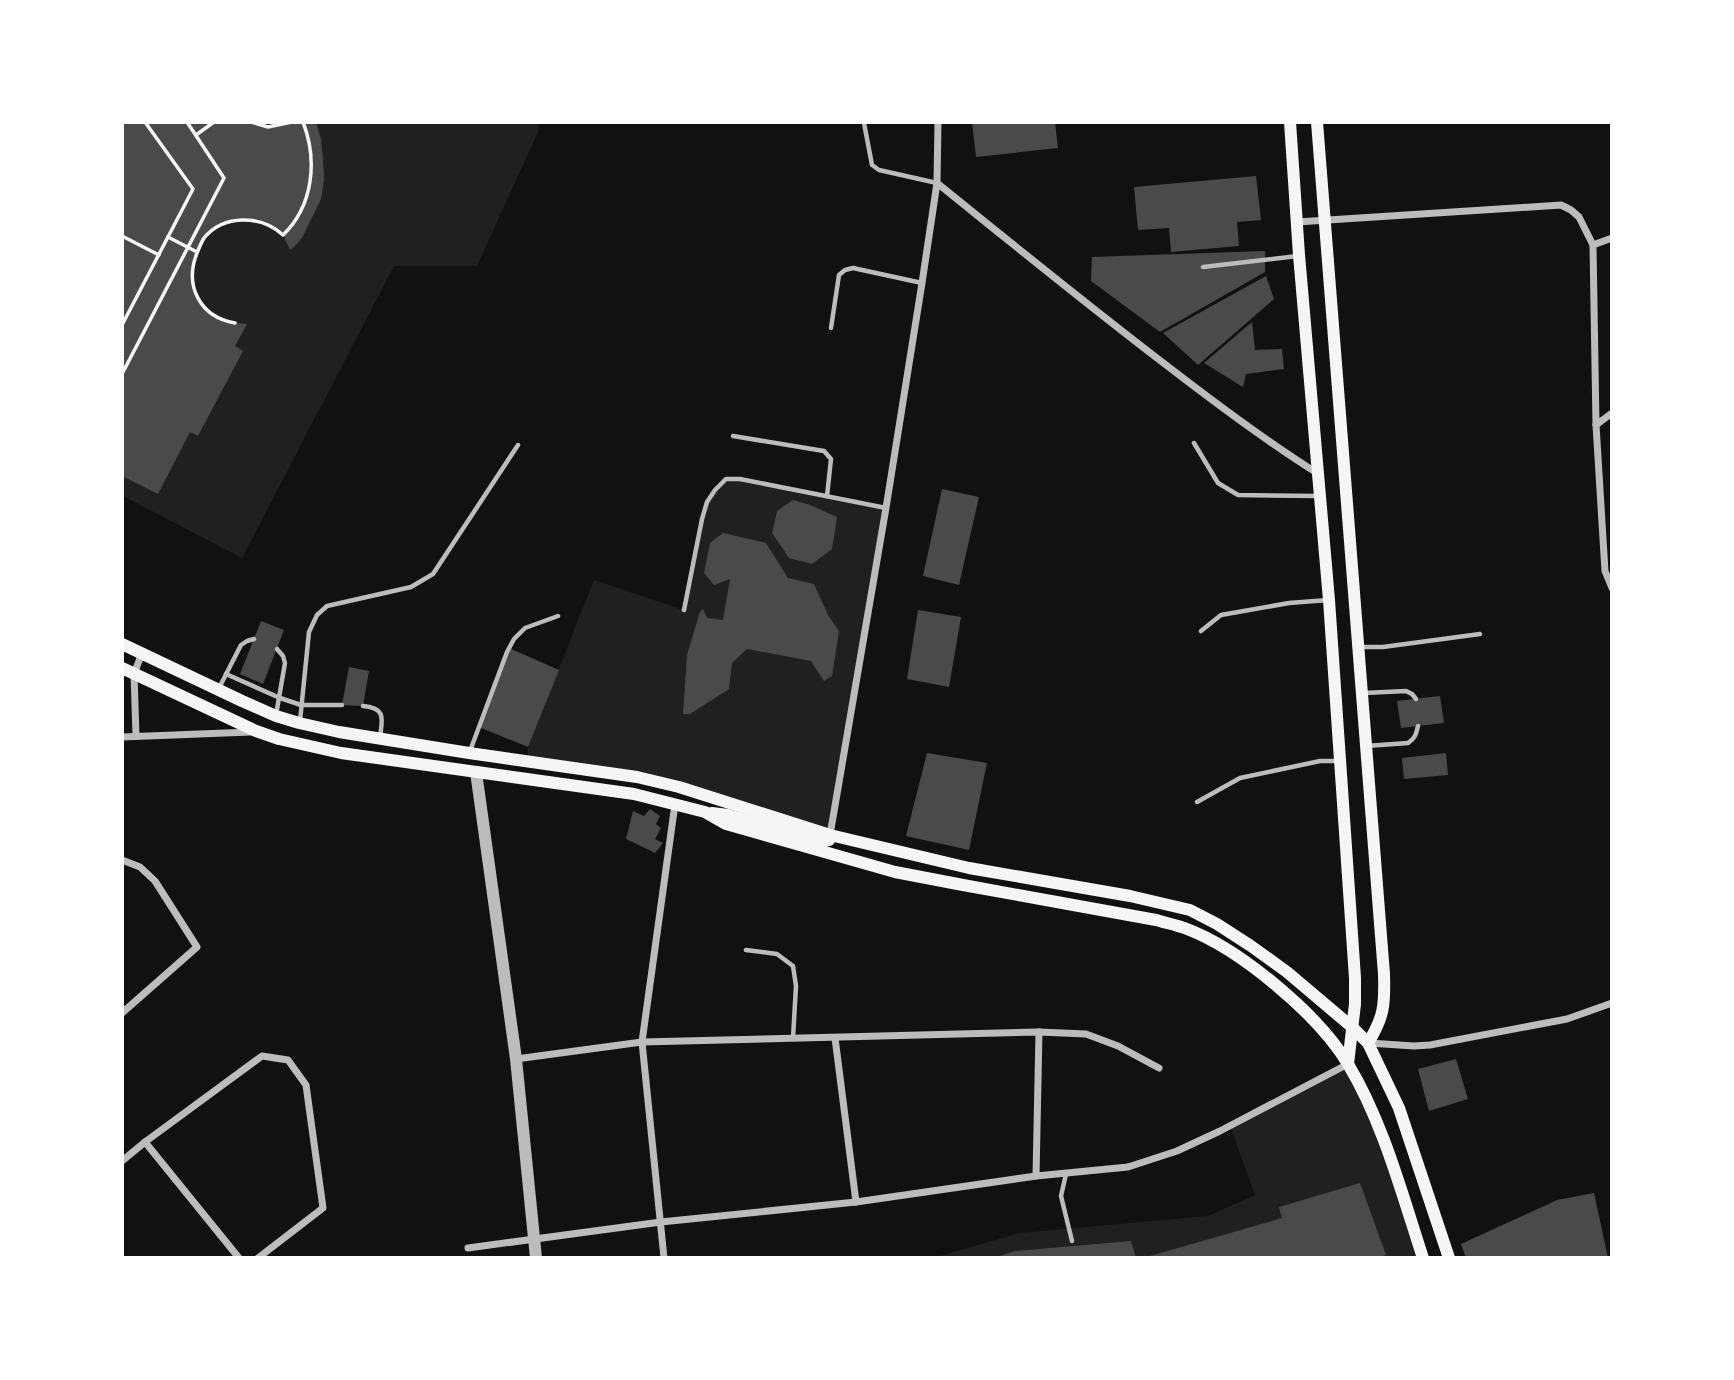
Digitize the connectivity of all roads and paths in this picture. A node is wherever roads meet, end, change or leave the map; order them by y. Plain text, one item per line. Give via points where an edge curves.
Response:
1 (145, 122) edge
2 (187, 122) edge
3 (214, 122) edge
4 (251, 122) edge
5 (292, 122) edge
6 (303, 122) edge
7 (938, 122) edge
8 (1290, 122) edge
9 (1317, 122) edge
10 (864, 123) edge
11 (196, 135) junction
12 (937, 183) junction
13 (1325, 220) junction
14 (1297, 222) junction
15 (122, 236) edge
16 (168, 237) junction
17 (1612, 238) edge
18 (1593, 245) junction
19 (197, 253) junction
20 (159, 255) junction
21 (1299, 256) junction
22 (1203, 267) dead end
23 (922, 283) junction
24 (235, 323) dead end
25 (122, 325) edge
26 (831, 328) dead end
27 (122, 374) edge
28 (1612, 413) edge
29 (1596, 425) junction
30 (733, 436) dead end
31 (1194, 443) dead end
32 (519, 445) dead end
33 (1319, 474) junction
34 (827, 496) junction
35 (1320, 496) junction
36 (886, 508) junction
37 (1608, 569) edge
38 (1612, 588) edge
39 (1329, 600) junction
40 (684, 610) dead end
41 (558, 616) dead end
42 (1201, 631) dead end
43 (1480, 635) dead end
44 (254, 639) dead end
45 (122, 644) edge
46 (1359, 647) junction
47 (277, 649) dead end
48 (142, 653) junction
49 (128, 671) edge
50 (226, 674) junction
51 (219, 689) junction
52 (1362, 693) junction
53 (280, 698) junction
54 (1416, 699) dead end
55 (301, 705) junction
56 (342, 705) dead end
57 (363, 706) dead end
58 (276, 716) junction
59 (299, 723) junction
60 (1418, 726) dead end
61 (256, 732) junction
62 (136, 736) junction
63 (122, 737) edge
64 (380, 739) junction
65 (1366, 747) junction
66 (469, 753) junction
67 (1340, 761) junction
68 (476, 772) junction
69 (1197, 802) dead end
70 (675, 804) junction
71 (705, 812) junction
72 (830, 835) junction
73 (122, 860) edge
74 (746, 950) dead end
75 (1612, 1003) edge
76 (122, 1013) edge
77 (1320, 1027) junction
78 (1039, 1032) junction
79 (1351, 1033) junction
80 (835, 1038) junction
81 (793, 1039) junction
82 (642, 1042) junction
83 (1368, 1043) junction
84 (516, 1059) junction
85 (1348, 1064) junction
86 (1159, 1069) dead end
87 (145, 1142) junction
88 (122, 1161) edge
89 (1066, 1173) junction
90 (1036, 1176) junction
91 (856, 1202) junction
92 (661, 1222) junction
93 (534, 1239) junction
94 (1072, 1241) dead end
95 (468, 1248) dead end
96 (239, 1258) edge
97 (258, 1258) edge
98 (536, 1258) edge
99 (664, 1258) edge
100 (1423, 1258) edge
101 (1449, 1258) edge

1 - 16 path via 193,189
2 - 11 path
3 - 11 path
4 - 5 path via 268,127
6 - 19 path via 311,154 310,185 291,227 283,235 253,220 226,223 204,238
7 - 12 street
8 - 14 main road
9 - 13 main road
10 - 12 lane via 872,165
11 - 27 path via 223,178
12 - 23 street
12 - 33 street via 1190,383
13 - 14 street
13 - 18 street via 1561,205 1579,217
13 - 46 main road
14 - 21 main road
15 - 20 path
16 - 19 path
16 - 20 path
17 - 18 street
18 - 29 street
19 - 24 path via 191,273 197,297 211,313
20 - 25 path
21 - 22 lane
21 - 33 main road
23 - 26 lane via 845,270 839,275
23 - 36 street
28 - 29 street
29 - 37 street
30 - 34 lane via 824,452 831,458
31 - 35 lane via 1218,483 1238,495
32 - 55 lane via 433,574 411,587 327,606 317,615 309,632
33 - 35 main road
34 - 36 lane
34 - 40 lane via 726,480 706,502
35 - 39 main road
36 - 72 street
37 - 38 street
39 - 42 lane via 1222,615
39 - 67 main road
41 - 66 lane via 525,628 514,639
43 - 46 lane
44 - 50 lane via 242,645
45 - 48 main road
46 - 52 main road
47 - 53 lane via 285,663
48 - 49 street
48 - 51 main road
49 - 61 main road
49 - 62 street
50 - 51 lane
50 - 53 lane
51 - 58 main road
52 - 54 lane via 1406,691
52 - 65 main road
53 - 55 lane
53 - 58 lane
55 - 56 lane
55 - 59 lane
57 - 64 lane via 374,707 383,717
58 - 59 main road
59 - 64 main road
60 - 65 lane via 1408,743
61 - 62 street
61 - 68 main road via 341,753
62 - 63 street
64 - 66 main road
65 - 83 main road via 1385,1003
66 - 72 main road via 637,777
67 - 69 lane via 1240,778
67 - 79 main road via 1355,978
68 - 70 main road via 634,793
68 - 84 street
70 - 71 main road
70 - 82 street
71 - 72 main road via 821,842
71 - 77 main road via 726,824 895,872 1187,929 1247,962
72 - 79 main road via 969,869 1190,910 1287,972
73 - 76 street via 140,867 155,881 197,947
74 - 81 lane via 776,954 793,966
75 - 83 street via 1567,1019 1430,1045
77 - 79 main road
77 - 85 main road
78 - 80 street
78 - 86 street via 1086,1034
78 - 90 street
79 - 83 main road
79 - 85 main road
80 - 81 street
80 - 91 street
81 - 82 street
82 - 84 street
82 - 92 street
83 - 101 main road via 1399,1108
84 - 93 street
85 - 89 street via 1177,1151 1128,1167
85 - 100 main road via 1371,1109
87 - 88 street
87 - 96 street
87 - 97 street via 262,1056 288,1060 306,1085 323,1208
89 - 90 street
89 - 94 lane via 1061,1196
90 - 91 street
91 - 92 street
92 - 93 street
92 - 99 street
93 - 95 street
93 - 98 street

